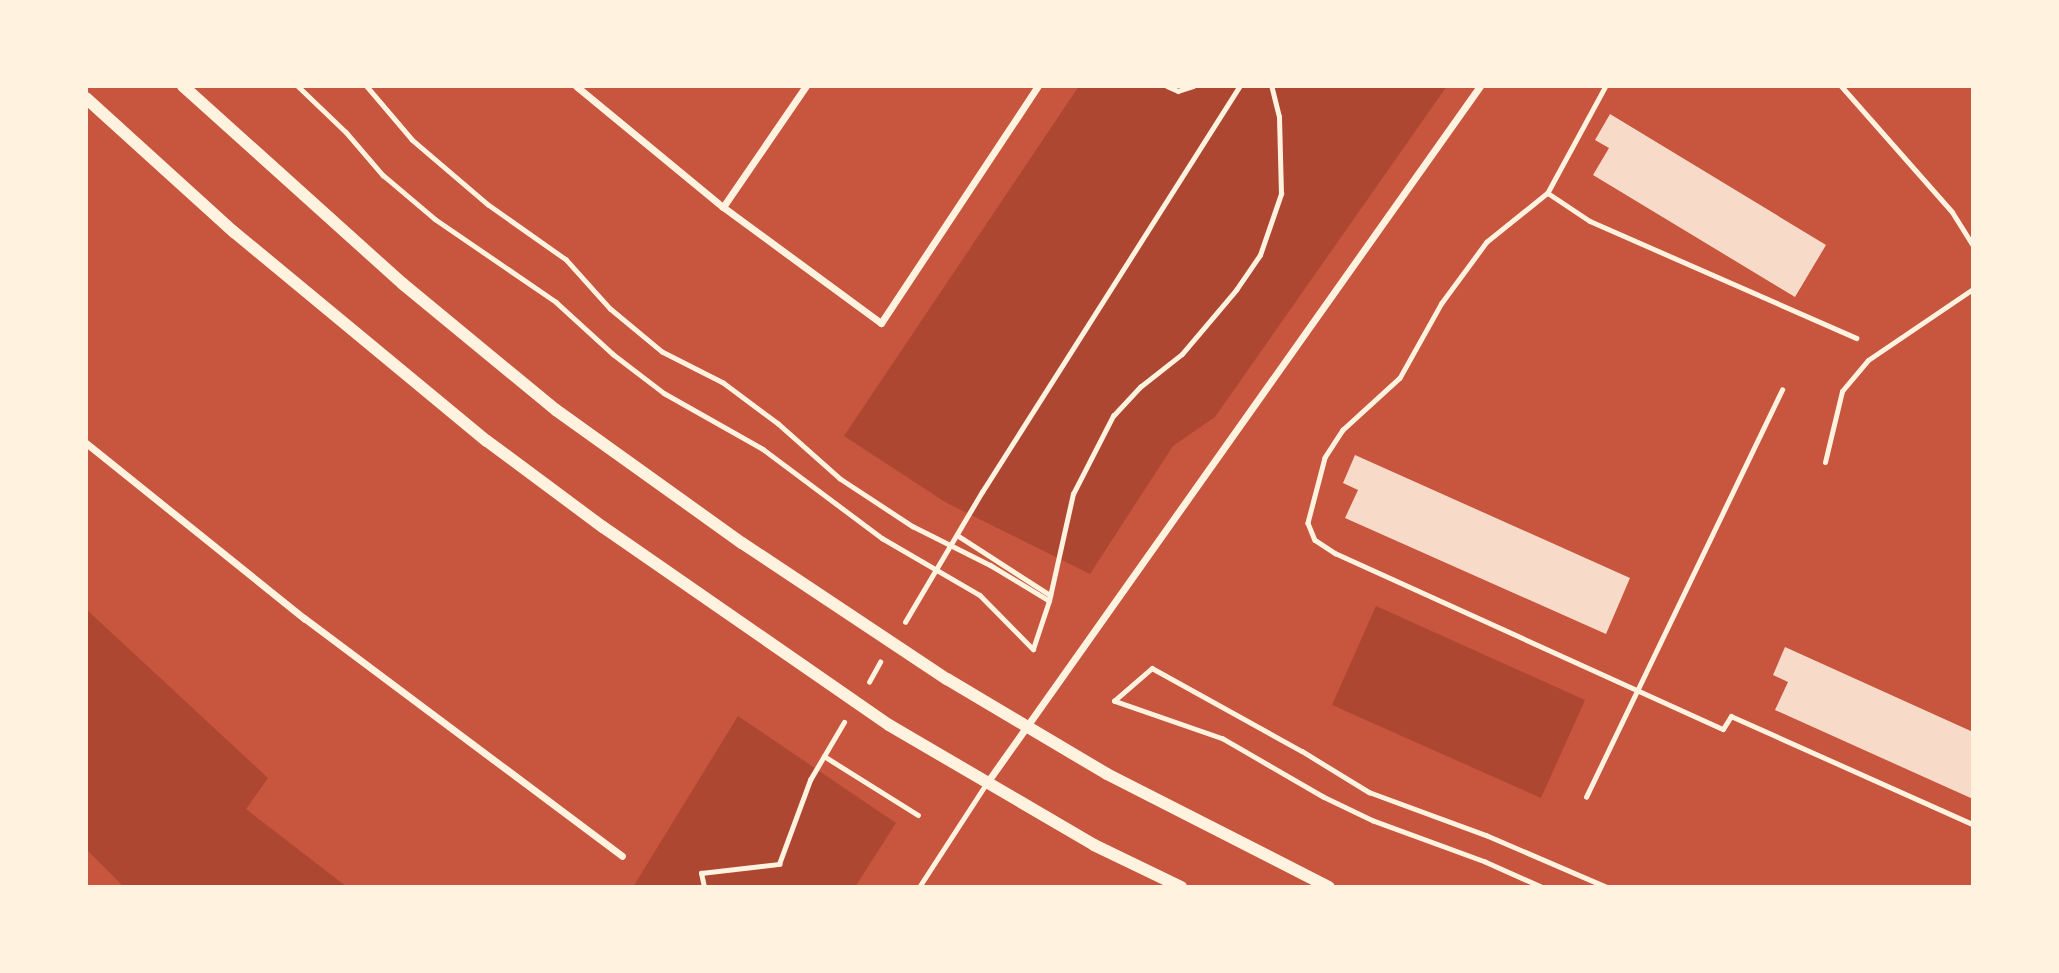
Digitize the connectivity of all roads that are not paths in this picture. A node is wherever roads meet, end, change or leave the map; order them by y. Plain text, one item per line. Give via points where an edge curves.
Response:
1 (183, 86) edge
2 (576, 86) edge
3 (806, 86) edge
4 (1038, 86) edge
5 (1480, 86) edge
6 (1841, 86) edge
7 (86, 98) edge
8 (723, 207) junction
9 (1973, 246) edge
10 (1973, 289) edge
11 (86, 443) edge
12 (1825, 462) dead end
13 (1027, 726) junction
14 (986, 785) junction
15 (622, 856) dead end
16 (919, 887) edge
17 (1181, 887) edge
18 (1329, 887) edge

1 - 13 street via 403,284 556,410 742,543 947,679
2 - 8 street
3 - 8 street
4 - 8 street via 881,323
5 - 13 street
6 - 9 lane via 1952,212
7 - 14 street via 233,232 487,441 793,660
10 - 12 lane via 1868,360 1842,391
11 - 15 street via 304,618
13 - 14 street
13 - 18 street via 1107,774
14 - 16 lane
14 - 17 street

